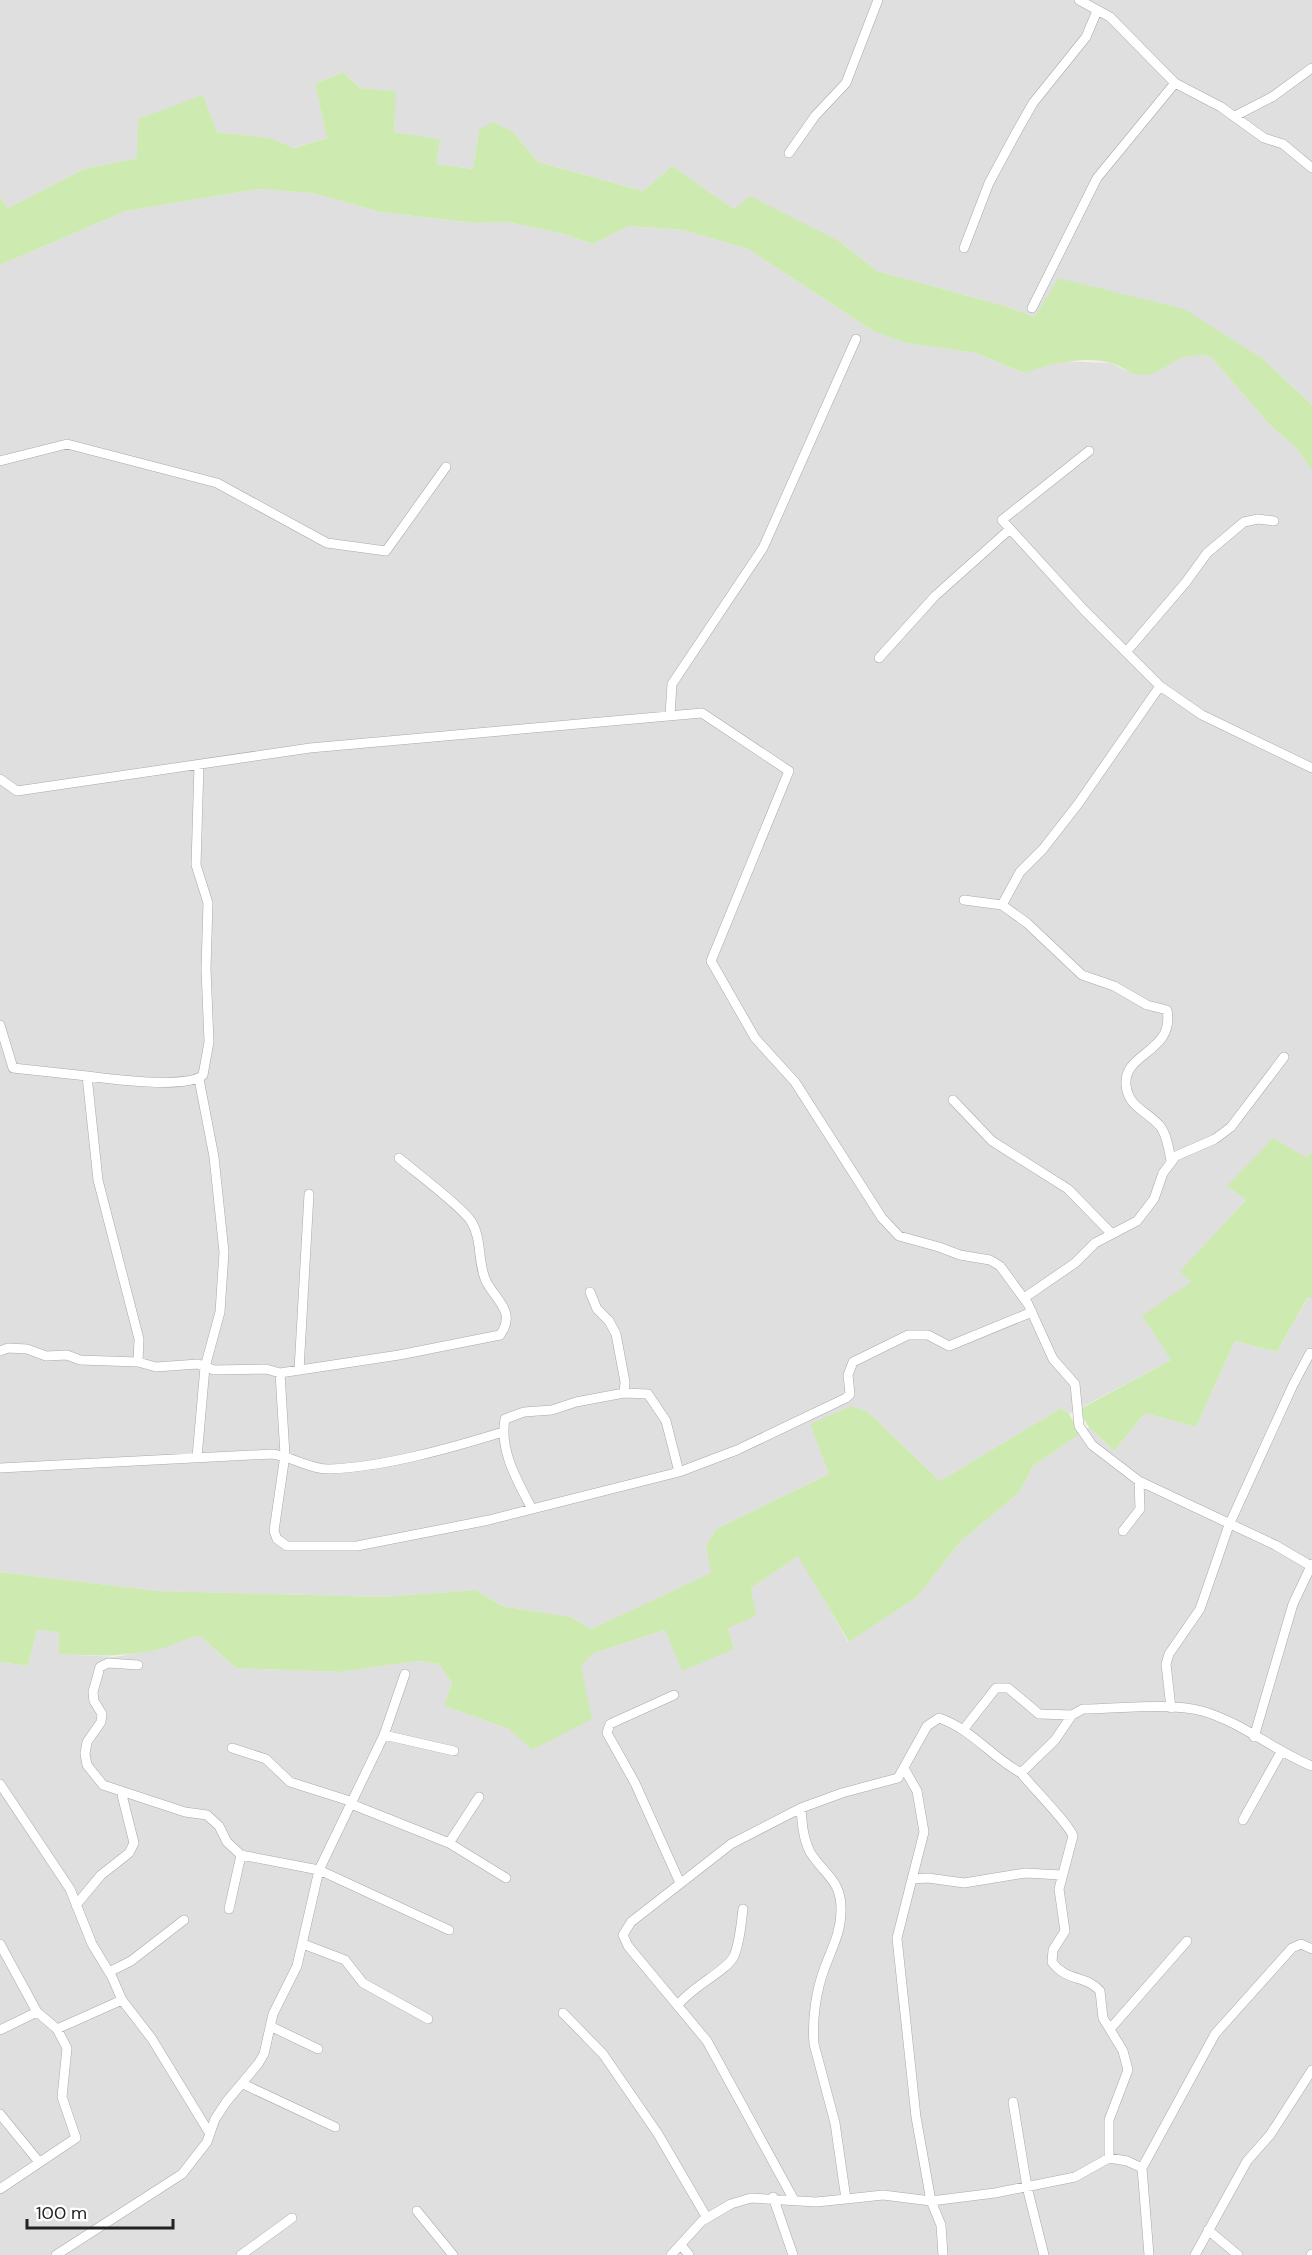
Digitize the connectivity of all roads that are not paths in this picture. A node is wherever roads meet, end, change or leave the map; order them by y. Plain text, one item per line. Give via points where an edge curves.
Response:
1 (878, 0) edge
2 (1079, 0) edge
3 (1097, 10) junction
4 (1312, 68) edge
5 (1175, 83) junction
6 (1235, 117) junction
7 (789, 153) dead end
8 (1312, 168) edge
9 (964, 248) dead end
10 (1032, 308) dead end
11 (856, 339) dead end
12 (1089, 451) dead end
13 (0, 461) edge
14 (446, 467) dead end
15 (1274, 521) dead end
16 (1010, 529) junction
17 (1127, 651) junction
18 (879, 658) dead end
19 (1160, 686) junction
20 (670, 715) junction
21 (199, 765) junction
22 (1312, 768) edge
23 (0, 779) edge
24 (964, 900) dead end
25 (1002, 905) junction
26 (0, 1025) edge
27 (1284, 1057) dead end
28 (87, 1076) junction
29 (199, 1079) junction
30 (953, 1100) dead end
31 (399, 1158) dead end
32 (1171, 1161) junction
33 (309, 1194) dead end
34 (1111, 1233) junction
35 (590, 1292) dead end
36 (1024, 1298) junction
37 (1032, 1312) junction
38 (0, 1351) edge
39 (1310, 1353) dead end
40 (138, 1362) junction
41 (205, 1367) junction
42 (299, 1370) junction
43 (280, 1373) junction
44 (624, 1393) junction
45 (503, 1432) junction
46 (285, 1455) junction
47 (197, 1457) junction
48 (0, 1468) edge
49 (679, 1472) junction
50 (1139, 1481) junction
51 (532, 1509) junction
52 (1229, 1525) junction
53 (1124, 1531) dead end
54 (1312, 1565) edge
55 (138, 1665) dead end
56 (405, 1674) dead end
57 (674, 1695) dead end
58 (1171, 1708) junction
59 (1071, 1715) junction
60 (963, 1730) junction
61 (384, 1735) junction
62 (1254, 1737) junction
63 (232, 1748) dead end
64 (454, 1751) dead end
65 (1281, 1752) junction
66 (1310, 1763) edge
67 (905, 1770) junction
68 (1021, 1773) junction
69 (0, 1784) edge
70 (121, 1791) junction
71 (479, 1797) dead end
72 (352, 1803) junction
73 (801, 1808) junction
74 (1243, 1820) dead end
75 (449, 1843) junction
76 (241, 1855) junction
77 (319, 1870) junction
78 (1061, 1875) junction
79 (506, 1878) dead end
80 (913, 1879) junction
81 (680, 1883) junction
82 (76, 1905) junction
83 (229, 1909) dead end
84 (743, 1909) dead end
85 (184, 1920) dead end
86 (449, 1930) dead end
87 (1187, 1941) dead end
88 (0, 1944) edge
89 (303, 1944) junction
90 (1312, 1949) edge
91 (109, 1972) junction
92 (122, 2000) junction
93 (678, 2005) junction
94 (37, 2012) junction
95 (563, 2013) dead end
96 (428, 2019) dead end
97 (272, 2027) junction
98 (57, 2029) junction
99 (1110, 2029) junction
100 (0, 2030) edge
101 (318, 2049) dead end
102 (1312, 2070) edge
103 (243, 2084) junction
104 (1012, 2102) dead end
105 (0, 2114) edge
106 (335, 2127) dead end
107 (210, 2134) junction
108 (1109, 2158) junction
109 (39, 2162) junction
110 (1142, 2168) junction
111 (1027, 2187) junction
112 (0, 2189) edge
113 (773, 2198) junction
114 (846, 2199) junction
115 (794, 2200) junction
116 (931, 2201) junction
117 (417, 2211) dead end
118 (292, 2218) dead end
119 (707, 2218) junction
120 (1208, 2230) junction
121 (681, 2245) junction
122 (56, 2255) edge
123 (241, 2255) edge
124 (453, 2255) edge
125 (671, 2255) edge
126 (689, 2255) edge
127 (793, 2255) edge
128 (943, 2255) edge
129 (1044, 2255) edge
130 (1149, 2255) edge
131 (1195, 2255) edge
132 (1238, 2255) edge

1 - 7 street via 846,83 815,116
2 - 3 street
3 - 5 street via 1110,17
3 - 9 street via 1086,37 1033,103 1016,133 990,183
4 - 6 street via 1272,98
5 - 6 street
5 - 10 street via 1097,178
6 - 8 street via 1264,138 1282,144
11 - 20 street via 763,548 672,684
12 - 16 street via 1002,520
13 - 14 street via 67,444 217,483 327,543 386,551
15 - 17 street via 1244,522 1207,553
16 - 17 street
16 - 18 street via 935,596
17 - 19 street
19 - 22 street via 1202,715
19 - 25 street via 1078,804 1020,872
20 - 21 street via 309,748
20 - 36 street via 702,712 789,771 711,961 755,1038 795,1082 890,1229 899,1236 960,1256 990,1260 1000,1266
21 - 23 street via 17,791
21 - 29 street via 195,865 208,903 209,1042
24 - 25 street
25 - 32 street via 1082,975 1167,1010 1166,1033 1157,1046 1130,1067 1126,1084 1135,1107 1161,1128
26 - 28 street via 13,1068
27 - 32 street via 1231,1127
28 - 29 street
28 - 40 street via 98,1180 139,1339
29 - 41 street via 214,1157 224,1252 220,1312
30 - 34 street via 992,1141 1068,1190
31 - 42 street via 471,1220 486,1282 505,1307 505,1327 500,1335
32 - 34 street via 1146,1212 1137,1221
33 - 42 street
34 - 36 street
35 - 44 street via 597,1310 616,1334
36 - 37 street
37 - 49 street via 949,1346 928,1335 902,1337 853,1362 848,1375 850,1394 846,1398
37 - 50 street via 1053,1359 1075,1384 1077,1415 1084,1437
38 - 40 street via 27,1349 80,1360
39 - 52 street
40 - 41 street via 156,1367
41 - 43 street
41 - 47 street
42 - 43 street
43 - 46 street
44 - 45 street via 552,1410 515,1414 505,1419
44 - 49 street via 648,1394 666,1421
45 - 46 street via 408,1457 327,1470
45 - 51 street via 513,1473
46 - 47 street
46 - 51 street via 274,1531 286,1546 357,1546
47 - 48 street
49 - 51 street
50 - 52 street
50 - 53 street via 1140,1509
52 - 54 street
52 - 58 street via 1200,1609 1169,1654
54 - 62 street via 1293,1604
55 - 70 street via 108,1663 100,1667 93,1692 102,1714 87,1742 87,1765 103,1785
56 - 61 street
57 - 81 street via 610,1724 607,1733 636,1782
58 - 59 street via 1083,1709
58 - 62 street via 1200,1710
59 - 60 street via 1039,1714 1008,1688 996,1688
59 - 68 street via 1055,1740
60 - 67 street via 945,1719 934,1719 918,1739
60 - 68 street
61 - 64 street
61 - 72 street
62 - 65 street
63 - 72 street via 266,1759 290,1782
65 - 66 street
65 - 74 street
67 - 73 street via 898,1778
67 - 80 street via 917,1791 924,1832
68 - 78 street via 1071,1828 1073,1846
69 - 82 street via 70,1888
70 - 76 street via 185,1812 207,1815
70 - 82 street via 134,1843 129,1853 101,1875
71 - 75 street
72 - 75 street
72 - 77 street
73 - 81 street via 731,1844
73 - 114 street via 808,1847 837,1885 840,1896 838,1938 820,1982 813,2031 835,2123
75 - 79 street
76 - 77 street
76 - 83 street
77 - 86 street
77 - 89 street
78 - 80 street via 1024,1873 964,1883
78 - 99 street via 1059,1889 1066,1926 1053,1950 1052,1962 1068,1977 1096,1986 1102,1997 1103,2018
80 - 116 street via 897,1938 912,2085
81 - 93 street via 631,1922 623,1935
82 - 91 street
84 - 93 street via 729,1963 691,1989
85 - 91 street via 131,1961
87 - 99 street
88 - 94 street
89 - 96 street via 345,1960 363,1983
89 - 97 street via 292,1979 273,2014
90 - 110 street via 1301,1944 1292,1948 1215,2034
91 - 92 street
92 - 98 street
92 - 107 street via 152,2039
93 - 115 street via 712,2050
94 - 98 street
94 - 100 street
95 - 119 street via 603,2054 658,2134
97 - 101 street
97 - 103 street via 264,2054
98 - 109 street via 67,2048 62,2097 76,2138
99 - 108 street via 1124,2051 1128,2070 1109,2120
102 - 120 street via 1270,2135 1247,2161
103 - 106 street
103 - 107 street via 227,2101
104 - 111 street
105 - 109 street
107 - 122 street via 182,2174
108 - 110 street
108 - 111 street via 1075,2177
109 - 112 street
110 - 130 street
111 - 116 street
111 - 129 street
113 - 115 street
113 - 119 street via 751,2198 731,2204
113 - 127 street
114 - 115 street
114 - 116 street via 883,2195
116 - 128 street via 941,2225
117 - 124 street
118 - 123 street
119 - 121 street
120 - 131 street
120 - 132 street
121 - 125 street
121 - 126 street

